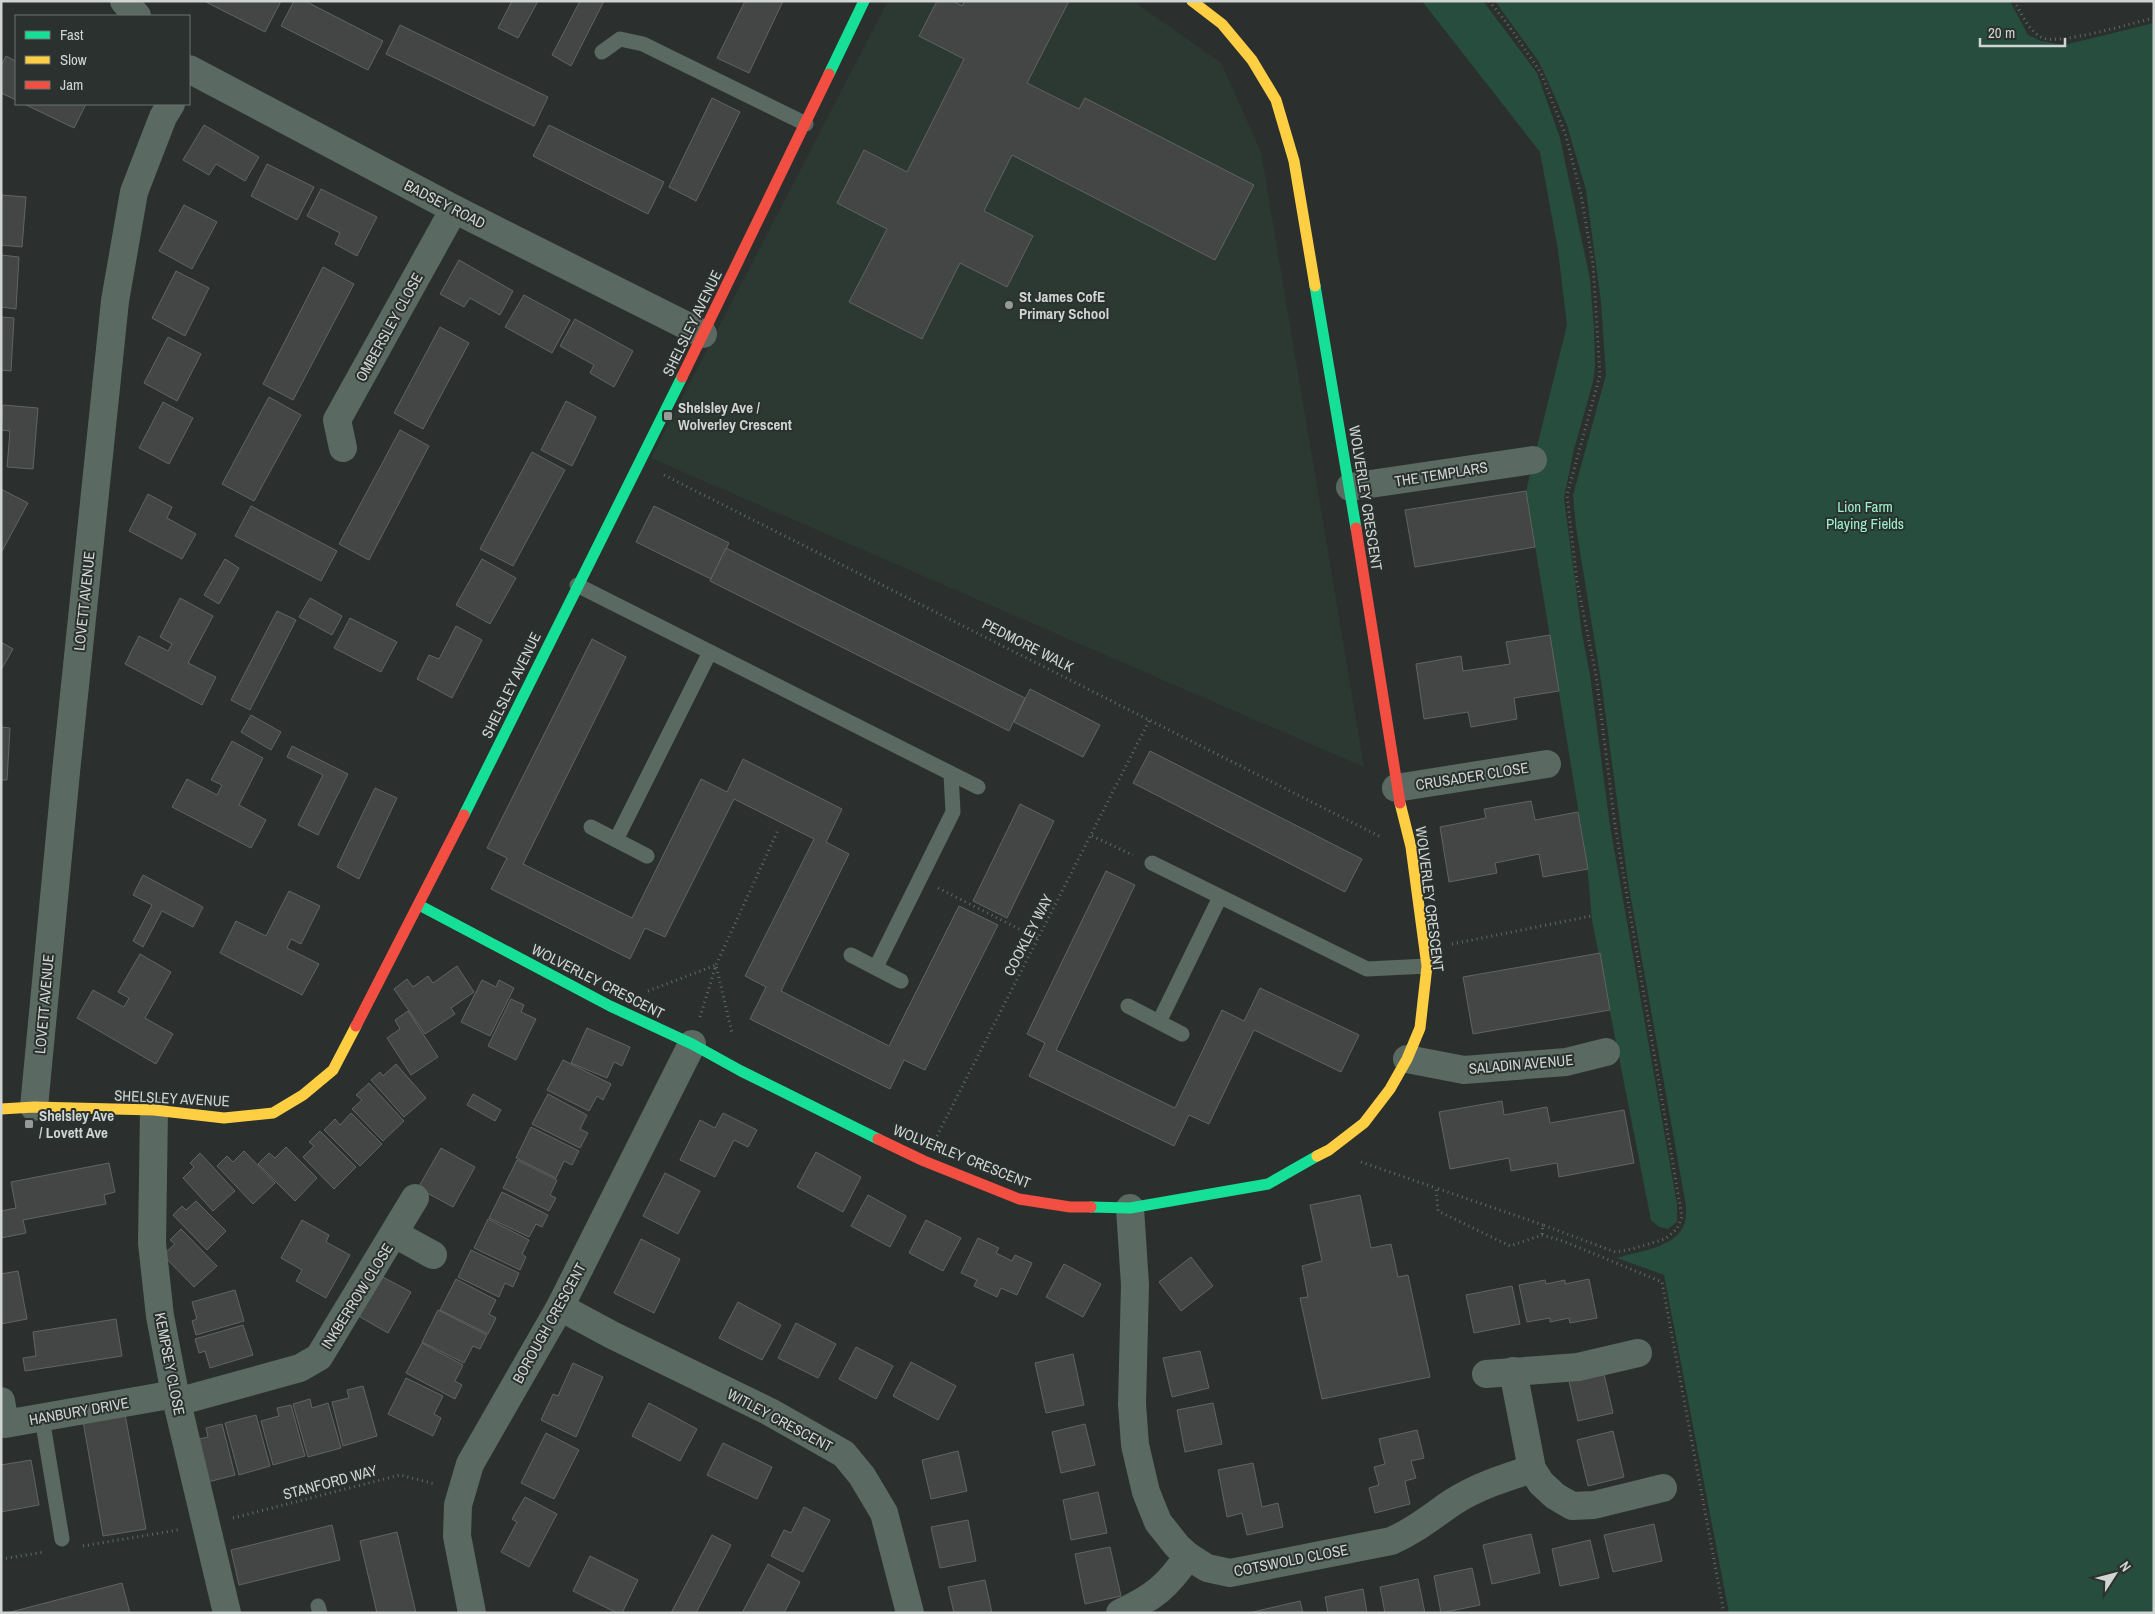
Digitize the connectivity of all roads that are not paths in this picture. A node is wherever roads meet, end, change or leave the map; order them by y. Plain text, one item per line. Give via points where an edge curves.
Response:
1 (124, 1) edge
2 (864, 1) edge
3 (1192, 1) edge
4 (136, 15) edge
5 (602, 52) dead end
6 (190, 72) edge
7 (170, 105) edge
8 (806, 124) junction
9 (454, 209) junction
10 (704, 334) junction
11 (343, 448) dead end
12 (1533, 460) dead end
13 (1350, 487) junction
14 (577, 585) junction
15 (710, 652) junction
16 (1547, 764) dead end
17 (950, 774) junction
18 (978, 787) dead end
19 (1396, 788) junction
20 (591, 827) dead end
21 (616, 840) junction
22 (647, 856) dead end
23 (1152, 863) road end
24 (1220, 897) junction
25 (418, 905) junction
26 (851, 955) dead end
27 (1426, 966) junction
28 (876, 967) junction
29 (901, 980) dead end
30 (1128, 1006) dead end
31 (1159, 1022) junction
32 (1182, 1034) dead end
33 (692, 1044) junction
34 (1606, 1052) dead end
35 (1407, 1059) junction
36 (34, 1107) junction
37 (1, 1109) edge
38 (154, 1110) junction
39 (416, 1198) dead end
40 (1130, 1208) junction
41 (395, 1234) junction
42 (433, 1255) dead end
43 (560, 1307) junction
44 (1638, 1353) dead end
45 (1523, 1370) junction
46 (1486, 1374) dead end
47 (176, 1398) junction
48 (1, 1402) edge
49 (42, 1418) junction
50 (1532, 1469) junction
51 (1662, 1488) dead end
52 (62, 1538) dead end
53 (1188, 1556) junction
54 (227, 1613) edge
55 (472, 1613) edge
56 (910, 1613) edge
57 (1120, 1613) edge

1 - 4 street
2 - 8 street, SHELSLEY AVENUE
3 - 13 street, WOLVERLEY CRESCENT via 1222,24 1252,60 1276,100 1294,161
5 - 8 lane via 620,39 643,44
6 - 9 street, BADSEY ROAD
7 - 36 street, LOVETT AVENUE via 134,192 115,301
8 - 10 street, SHELSLEY AVENUE
9 - 10 street, BADSEY ROAD
9 - 11 street, OMBERSLEY CLOSE via 337,420
10 - 14 street, SHELSLEY AVENUE
12 - 13 street, THE TEMPLARS
13 - 19 street, WOLVERLEY CRESCENT
14 - 15 lane
14 - 25 street, SHELSLEY AVENUE
15 - 17 lane
15 - 21 lane
16 - 19 street, CRUSADER CLOSE
17 - 18 lane
17 - 28 lane via 953,812
19 - 27 street, WOLVERLEY CRESCENT via 1408,835
20 - 21 lane
21 - 22 lane
23 - 24 lane
24 - 27 lane via 1367,969
24 - 31 lane
25 - 33 street, WOLVERLEY CRESCENT via 610,1006
25 - 38 street, SHELSLEY AVENUE via 333,1070 303,1095 274,1113 224,1118
26 - 28 lane
27 - 35 street, WOLVERLEY CRESCENT via 1420,1028
28 - 29 lane
30 - 31 lane
31 - 32 lane
33 - 40 street, WOLVERLEY CRESCENT via 924,1160 1019,1199 1070,1207
33 - 43 street, BOROUGH CRESCENT
34 - 35 street, SALADIN AVENUE via 1566,1062 1464,1070
35 - 40 street, WOLVERLEY CRESCENT via 1390,1089 1364,1123 1329,1150 1268,1184
36 - 37 street, SHELSLEY AVENUE
36 - 38 street, SHELSLEY AVENUE
38 - 47 street, KEMPSEY CLOSE via 152,1242 160,1316
39 - 41 street, INKBERROW CLOSE
40 - 53 street, COTSWOLD CLOSE via 1135,1285 1131,1371 1135,1444 1146,1492 1158,1522
41 - 42 street, INKBERROW CLOSE
41 - 47 street, INKBERROW CLOSE via 319,1357 300,1368
43 - 55 street, BOROUGH CRESCENT via 470,1464 461,1490 457,1536
43 - 56 street, WITLEY CRESCENT via 770,1412 844,1454 862,1476 884,1513
44 - 45 street via 1578,1367
45 - 46 street
45 - 50 street
47 - 49 street, HANBURY DRIVE
47 - 54 street, KEMPSEY CLOSE
48 - 49 street, HANBURY DRIVE via 5,1424
49 - 52 lane
50 - 51 street via 1555,1496 1572,1506 1590,1505
50 - 53 street, COTSWOLD CLOSE via 1483,1485 1411,1533 1391,1541 1230,1573 1207,1568
53 - 57 street via 1174,1578 1157,1593

